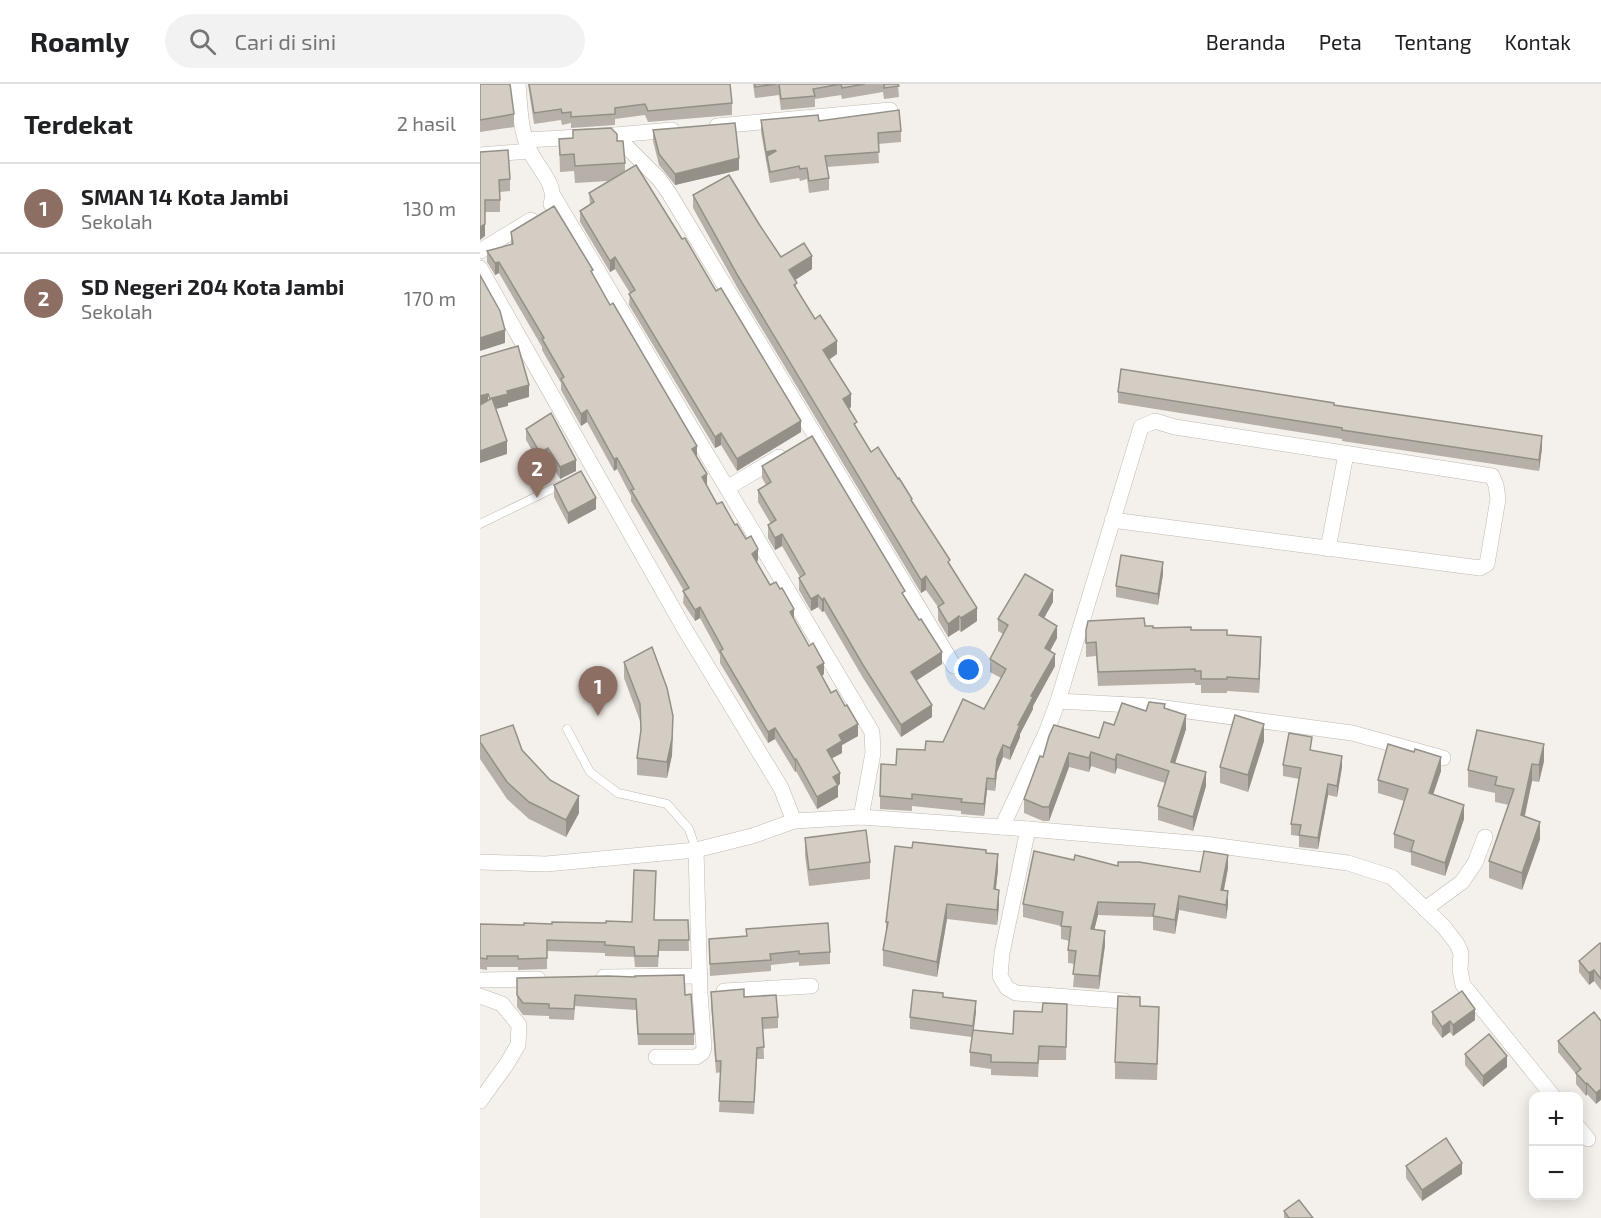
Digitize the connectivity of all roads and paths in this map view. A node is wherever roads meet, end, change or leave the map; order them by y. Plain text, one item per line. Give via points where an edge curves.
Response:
1 (518, 84) edge
2 (890, 110) edge
3 (615, 135) junction
4 (527, 146) junction
5 (480, 155) edge
6 (554, 197) junction
7 (480, 251) edge
8 (480, 268) edge
9 (805, 441) junction
10 (1346, 454) junction
11 (574, 478) edge
12 (728, 488) junction
13 (1112, 520) junction
14 (480, 524) edge
15 (1328, 549) junction
16 (954, 666) dead end
17 (1058, 701) junction
18 (567, 729) dead end
19 (1443, 758) edge
20 (861, 817) junction
21 (794, 821) junction
22 (1002, 827) junction
23 (1028, 829) junction
24 (1485, 837) dead end
25 (696, 850) junction
26 (480, 862) edge
27 (1425, 909) junction
28 (700, 976) junction
29 (557, 978) edge
30 (593, 978) edge
31 (480, 980) edge
32 (811, 986) dead end
33 (700, 993) junction
34 (480, 996) edge
35 (1124, 1001) edge
36 (656, 1057) dead end
37 (1550, 1092) edge
38 (480, 1101) edge

1 - 4 street
2 - 3 street
3 - 4 street
3 - 9 street via 669,193
4 - 5 street
4 - 6 street
6 - 7 street via 550,209
6 - 12 street
8 - 21 street via 519,348 781,789
9 - 12 street
9 - 16 street
10 - 13 street via 1155,421 1141,427
10 - 15 street
10 - 15 street via 1492,476 1498,499 1488,564 1470,568
11 - 14 lane
12 - 20 street via 872,732 873,753
13 - 15 street
13 - 17 street
17 - 19 street via 1150,706 1352,734
17 - 22 street
18 - 25 lane via 590,772 618,793 667,804 688,829
20 - 21 street
20 - 22 street
21 - 25 street
22 - 23 street
23 - 27 street via 1204,844 1348,863 1392,877
23 - 35 street via 1000,976 1007,988 1016,993
24 - 27 street via 1462,882
25 - 26 street via 546,864
25 - 28 street
27 - 37 street via 1457,944 1463,985
28 - 30 street
28 - 33 street
29 - 31 street
32 - 33 street
33 - 36 street via 702,1053 696,1057
34 - 38 street via 502,1004 519,1025 518,1045

